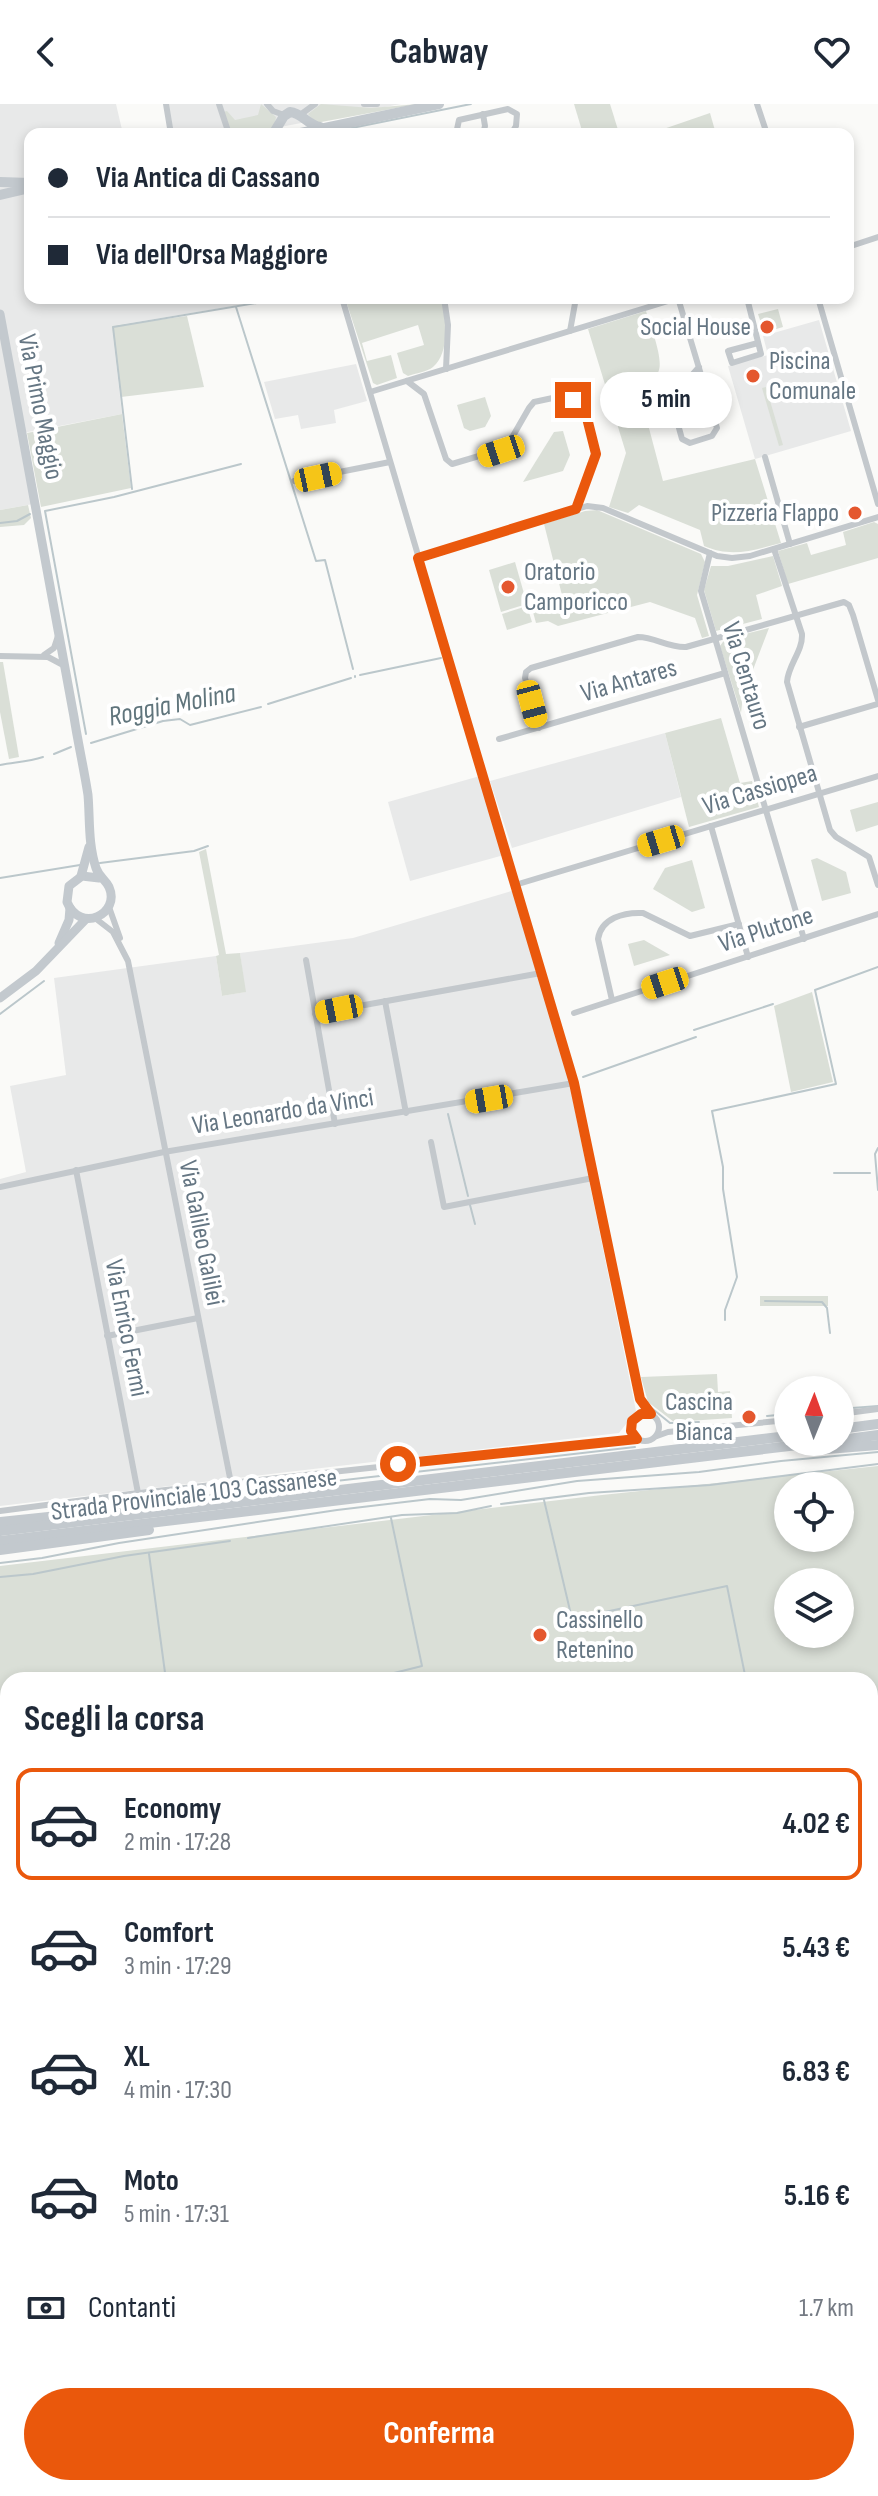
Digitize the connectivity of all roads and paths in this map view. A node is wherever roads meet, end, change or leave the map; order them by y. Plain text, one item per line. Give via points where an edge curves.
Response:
1 (166, 104) edge
2 (219, 104) edge
3 (267, 104) edge
4 (315, 104) edge
5 (364, 104) edge
6 (377, 104) edge
7 (439, 104) edge
8 (757, 104) edge
9 (483, 114) junction
10 (301, 117) junction
11 (283, 118) junction
12 (170, 128) edge
13 (227, 128) edge
14 (277, 128) edge
15 (282, 128) edge
16 (301, 128) edge
17 (322, 128) joint
18 (457, 128) edge
19 (484, 128) edge
20 (513, 128) edge
21 (765, 128) edge
22 (0, 182) edge
23 (24, 184) edge
24 (24, 187) edge
25 (0, 195) edge
26 (878, 237) edge
27 (854, 245) edge
28 (344, 304) edge
29 (445, 304) edge
30 (575, 304) edge
31 (658, 304) edge
32 (680, 304) edge
33 (748, 304) edge
34 (820, 304) edge
35 (0, 314) edge
36 (570, 331) junction
37 (758, 343) junction
38 (699, 367) junction
39 (446, 369) junction
40 (429, 375) junction
41 (407, 381) junction
42 (370, 392) junction
43 (424, 394) junction
44 (765, 457) dead end
45 (390, 462) junction
46 (294, 481) dead end
47 (878, 504) edge
48 (576, 509) junction
49 (878, 517) edge
50 (790, 544) junction
51 (774, 549) junction
52 (710, 553) junction
53 (418, 558) junction
54 (797, 616) junction
55 (59, 633) junction
56 (715, 640) junction
57 (0, 656) edge
58 (41, 656) junction
59 (65, 668) junction
60 (725, 673) junction
61 (878, 702) edge
62 (799, 727) junction
63 (539, 728) junction
64 (499, 739) dead end
65 (878, 776) edge
66 (818, 794) junction
67 (765, 810) junction
68 (711, 826) junction
69 (90, 836) junction
70 (81, 876) junction
71 (99, 878) junction
72 (515, 885) junction
73 (878, 885) edge
74 (109, 906) junction
75 (70, 908) junction
76 (878, 914) edge
77 (90, 918) junction
78 (739, 924) junction
79 (804, 939) junction
80 (122, 945) junction
81 (53, 954) junction
82 (748, 957) junction
83 (306, 960) dead end
84 (541, 973) junction
85 (0, 998) edge
86 (612, 1000) junction
87 (385, 1001) junction
88 (574, 1013) dead end
89 (315, 1014) junction
90 (574, 1083) junction
91 (406, 1113) junction
92 (335, 1124) junction
93 (431, 1142) dead end
94 (164, 1152) junction
95 (76, 1170) junction
96 (593, 1178) junction
97 (0, 1187) edge
98 (198, 1318) junction
99 (107, 1336) junction
100 (640, 1399) junction
101 (878, 1409) edge
102 (854, 1412) edge
103 (651, 1414) junction
104 (636, 1416) junction
105 (774, 1422) edge
106 (659, 1424) junction
107 (878, 1424) edge
108 (854, 1427) edge
109 (631, 1428) junction
110 (695, 1431) junction
111 (878, 1435) edge
112 (657, 1436) junction
113 (774, 1438) edge
114 (854, 1438) edge
115 (614, 1439) junction
116 (637, 1439) junction
117 (878, 1445) edge
118 (774, 1449) edge
119 (764, 1450) junction
120 (231, 1483) junction
121 (138, 1493) junction
122 (302, 1495) junction
123 (320, 1502) junction
124 (0, 1511) edge
125 (0, 1522) edge
126 (0, 1531) edge
127 (0, 1541) edge
128 (0, 1550) edge

1 - 12 street
2 - 13 street
3 - 11 street
4 - 10 street
5 - 6 street
7 - 17 main road
8 - 21 street
9 - 18 street via 458,120
9 - 19 street
9 - 20 street via 513,109
10 - 11 main road via 292,112
10 - 16 main road
10 - 17 main road
11 - 14 main road
11 - 15 main road
22 - 23 main road
24 - 25 main road
26 - 27 street
28 - 42 street
29 - 39 street
30 - 36 street
31 - 36 street
32 - 38 street
33 - 37 street
34 - 47 street
35 - 55 main road, Via Primo Maggio
36 - 39 street
37 - 37 street via 728,351 732,363 761,354
38 - 38 street via 671,399 682,439 688,443 717,432
39 - 40 street
40 - 41 street
40 - 43 street
41 - 42 street
41 - 43 street
42 - 45 street
43 - 48 street via 446,459 456,465 506,448 534,402 562,396 578,403 596,454
44 - 50 street
45 - 46 street
45 - 53 street
48 - 52 street via 603,508
48 - 53 street
49 - 50 street
50 - 51 street
51 - 52 street via 734,558
51 - 54 street
52 - 56 street, Via Centauro via 701,591
53 - 72 street
54 - 56 street
54 - 61 street via 849,605
54 - 62 street via 802,641 786,680
55 - 58 street via 54,648
55 - 59 main road, Via Primo Maggio
56 - 60 street, Via Centauro
56 - 63 street via 681,648 638,637 531,668 525,678
57 - 58 street
58 - 59 street
59 - 69 main road, Via Primo Maggio via 86,781
60 - 63 street, Via Antares
60 - 67 street, Via Centauro
61 - 62 street
62 - 66 street
63 - 64 street, Via Antares
65 - 66 street, Via Cassiopea
66 - 67 street, Via Cassiopea
66 - 73 street via 832,833 869,857
67 - 68 street, Via Cassiopea
67 - 79 street, Via Centauro
68 - 72 street, Via Cassiopea
68 - 78 street
69 - 70 main road
69 - 71 main road
70 - 71 main road
70 - 75 main road via 68,889
71 - 74 main road via 110,891
72 - 84 street
74 - 77 main road
74 - 80 street, Via Galileo Galilei
75 - 77 main road
75 - 81 main road
76 - 79 street, Via Plutone
77 - 80 street via 111,929
77 - 81 main road
78 - 82 street
78 - 86 street via 692,937 643,913 607,921 598,939
79 - 82 street, Via Plutone
80 - 94 street, Via Galileo Galilei
81 - 85 main road
82 - 86 street, Via Plutone
83 - 89 street
84 - 87 street
84 - 90 street
86 - 88 street, Via Plutone
87 - 89 street
87 - 91 street
89 - 92 street
90 - 91 street, Via Leonardo da Vinci
90 - 96 street
91 - 92 street, Via Leonardo da Vinci
92 - 94 street, Via Leonardo da Vinci
93 - 96 street via 444,1207
94 - 95 street, Via Leonardo da Vinci
94 - 98 street, Via Galileo Galilei
95 - 97 street, Via Leonardo da Vinci
95 - 99 street, Via Enrico Fermi
96 - 100 street
98 - 99 street
98 - 120 street, Via Galileo Galilei
99 - 121 street, Via Enrico Fermi
100 - 103 street
100 - 104 street
101 - 102 street
103 - 104 street
103 - 106 street
104 - 109 street
105 - 110 street
106 - 110 street
106 - 112 street
107 - 108 main road
109 - 115 street
109 - 116 street
110 - 112 street
111 - 114 main road
112 - 116 street via 647,1442
113 - 122 main road, Strada Provinciale 103 Cassanese
115 - 116 street
115 - 120 street
117 - 119 main road
118 - 119 main road, Strada Provinciale 103 Cassanese
119 - 123 main road, Strada Provinciale 103 Cassanese
120 - 121 street
121 - 124 street
122 - 125 main road
122 - 126 main road, Strada Provinciale 103 Cassanese
123 - 127 main road, Strada Provinciale 103 Cassanese
123 - 128 main road

